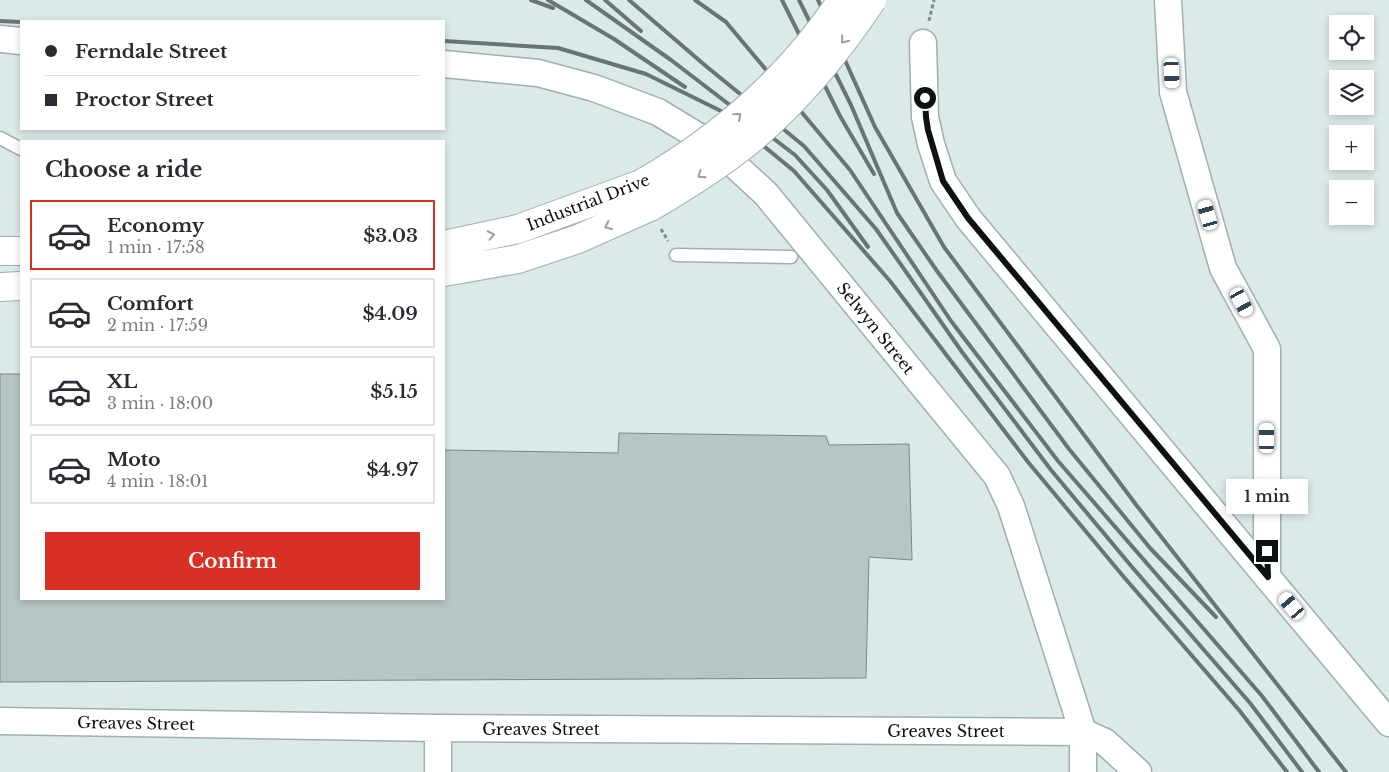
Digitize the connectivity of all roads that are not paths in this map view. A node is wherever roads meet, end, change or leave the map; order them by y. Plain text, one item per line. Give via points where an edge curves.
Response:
1 (842, 0) edge
2 (872, 0) edge
3 (1168, 0) edge
4 (0, 39) edge
5 (20, 41) edge
6 (923, 43) dead end
7 (445, 64) edge
8 (0, 138) edge
9 (20, 148) edge
10 (647, 195) junction
11 (445, 245) edge
12 (20, 250) edge
13 (0, 251) edge
14 (676, 255) dead end
15 (791, 257) dead end
16 (445, 272) edge
17 (0, 286) edge
18 (20, 286) edge
19 (1268, 577) junction
20 (0, 721) edge
21 (1389, 724) edge
22 (438, 728) junction
23 (1083, 732) junction
24 (438, 772) edge
25 (1083, 772) edge
26 (1138, 772) edge

10 -> 1 highway, Industrial Drive, bridge via 694,151 756,101 810,44
2 -> 10 highway, Industrial Drive, bridge via 830,57 750,140 684,187
3 - 19 street via 1173,92 1223,268 1267,349
4 - 5 street
6 - 19 street via 926,117 943,181 968,218
7 - 23 street, Selwyn Street via 538,73 594,88 658,112 714,146 766,194 997,476 1011,506
8 - 9 lane
11 -> 10 highway, Industrial Drive
10 -> 16 highway, Industrial Drive via 578,239 518,259
12 - 13 highway
14 - 15 lane
17 - 18 highway
19 - 21 street
20 - 22 street, Greaves Street
22 - 23 street, Greaves Street
22 - 24 street
23 - 25 street, Selwyn Street
23 - 26 street via 1106,742

